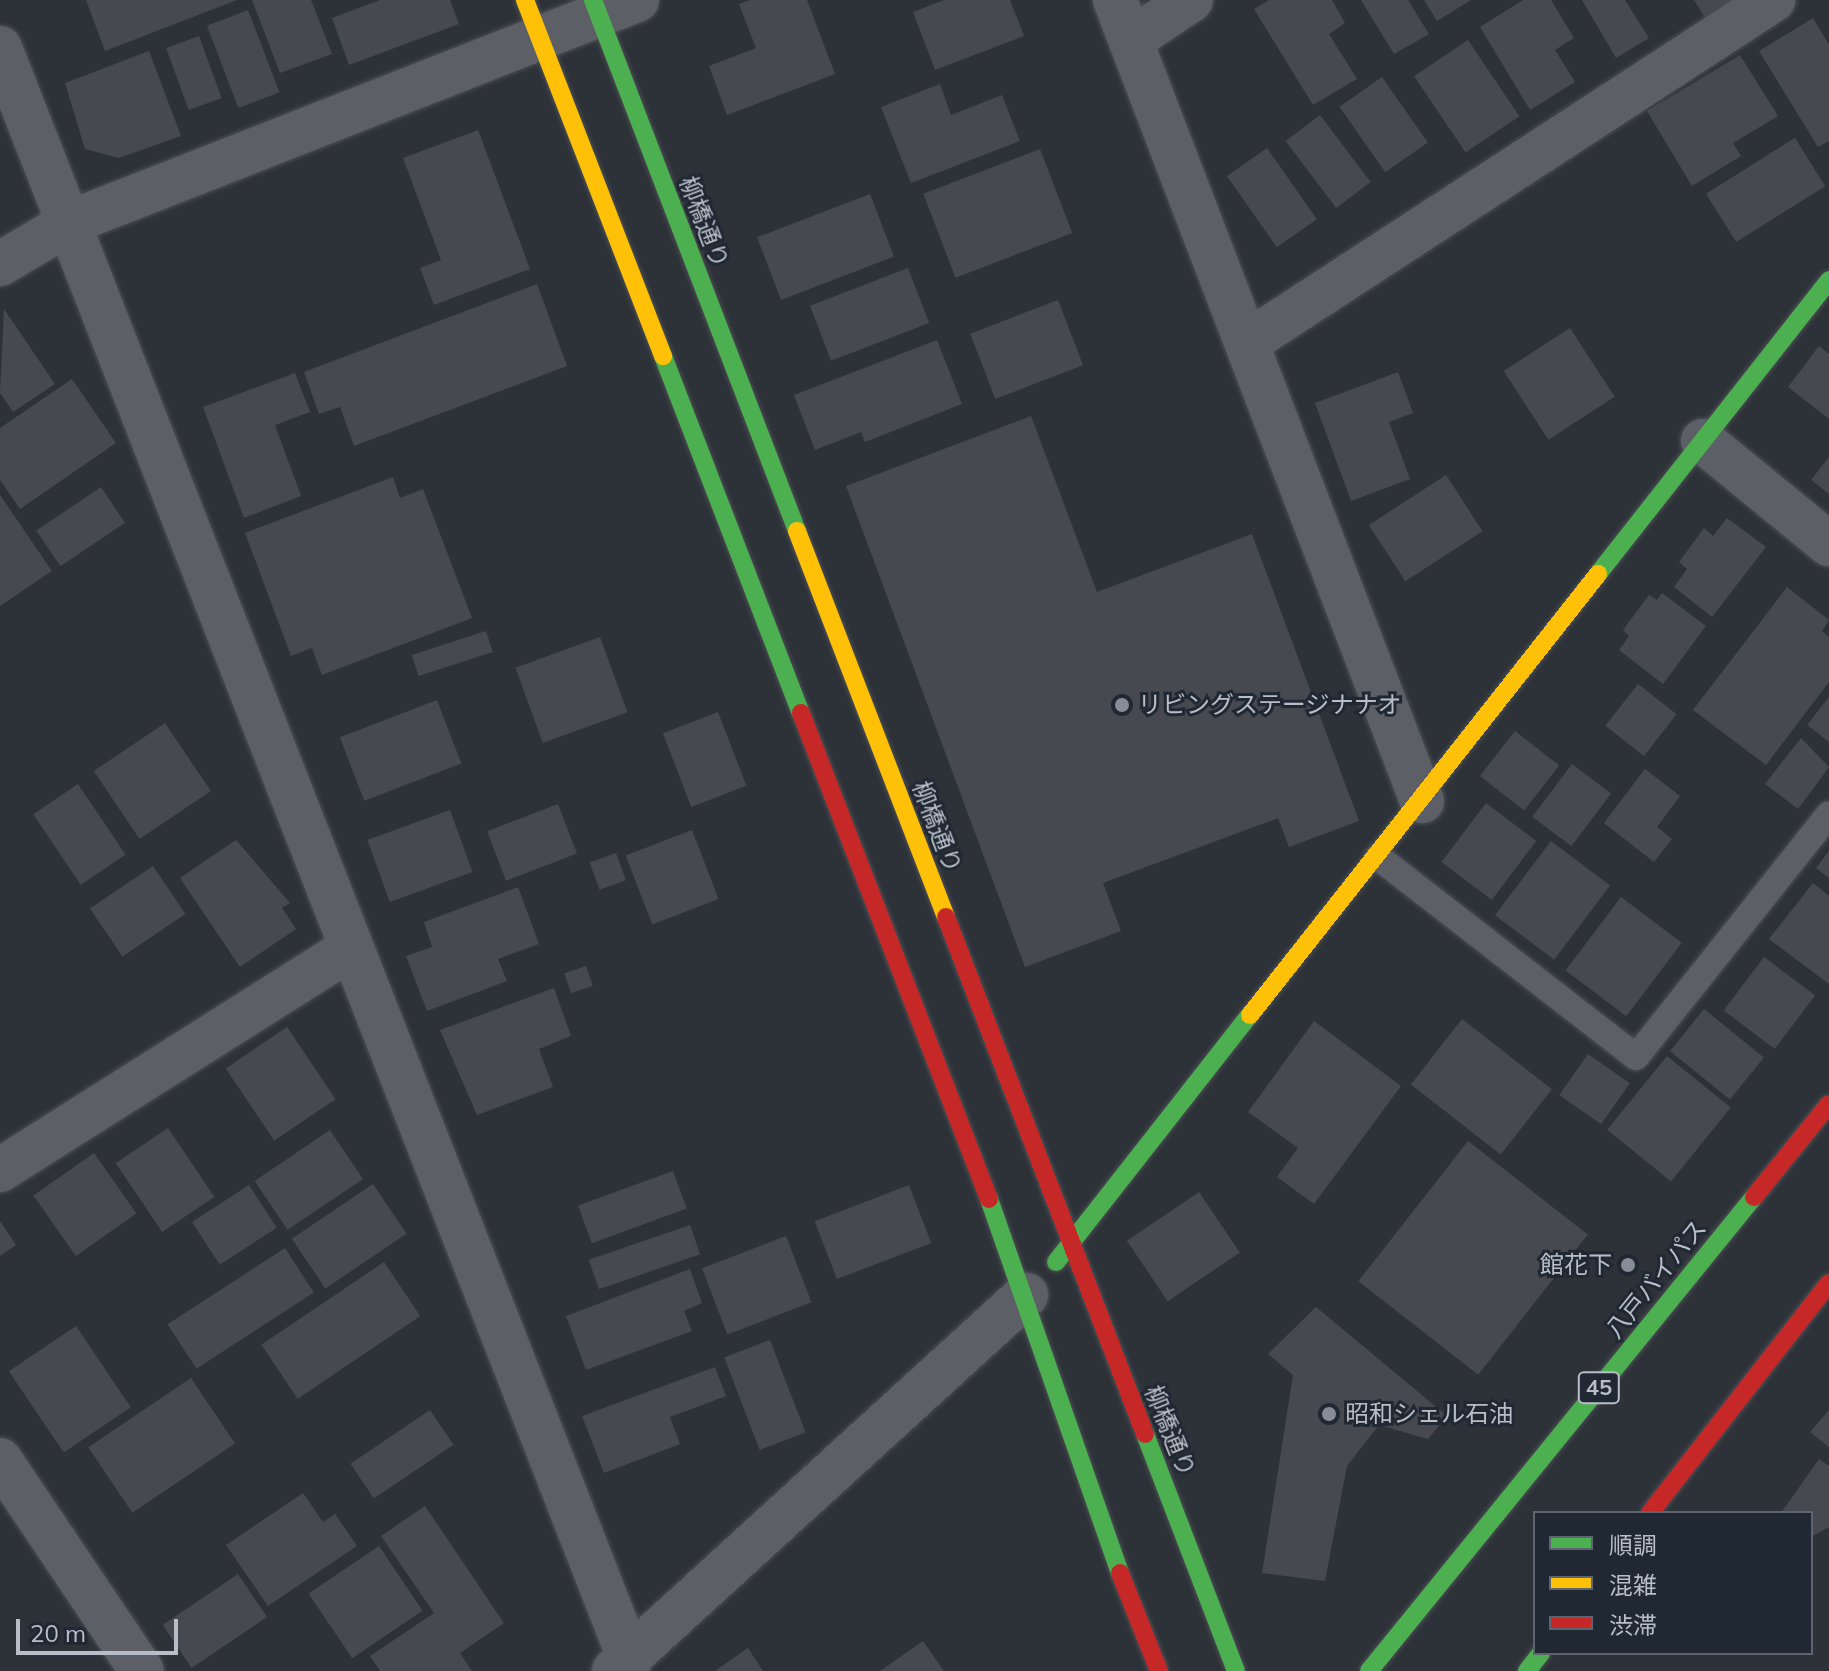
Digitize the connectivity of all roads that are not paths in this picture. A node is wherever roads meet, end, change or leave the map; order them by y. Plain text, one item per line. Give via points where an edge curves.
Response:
1 (1115, 0) edge
2 (1191, 0) edge
3 (1773, 0) edge
4 (610, 5) edge
5 (533, 19) edge
6 (1131, 40) junction
7 (0, 48) edge
8 (71, 222) junction
9 (0, 264) edge
10 (1829, 280) edge
11 (1248, 342) junction
12 (1703, 441) junction
13 (1829, 544) edge
14 (1422, 801) junction
15 (1829, 814) edge
16 (1378, 857) junction
17 (347, 951) junction
18 (1829, 1104) edge
19 (0, 1170) edge
20 (1072, 1244) junction
21 (1829, 1283) edge
22 (1026, 1295) junction
23 (0, 1460) edge
24 (1652, 1511) edge
25 (1539, 1655) edge
26 (622, 1665) edge
27 (142, 1671) edge
28 (1159, 1671) edge
29 (1236, 1671) edge
30 (1369, 1671) edge
31 (1527, 1671) edge

1 - 6 street
2 - 6 street
3 - 11 street
4 - 5 street
4 - 20 main road, 柳橋通り
5 - 8 street
5 - 22 main road
6 - 11 street
7 - 8 street
8 - 9 street
8 - 17 street
10 - 12 main road
11 - 14 street
12 - 13 street
12 - 14 main road
14 - 16 main road
15 - 16 lane via 1636,1057
16 - 20 main road
17 - 19 street
17 - 26 street
18 - 30 main road, 八戸バイパス / 45
20 - 22 main road
20 - 29 main road, 柳橋通り
21 - 24 main road
22 - 26 street
22 - 28 main road via 1070,1447
23 - 27 street
25 - 31 main road

